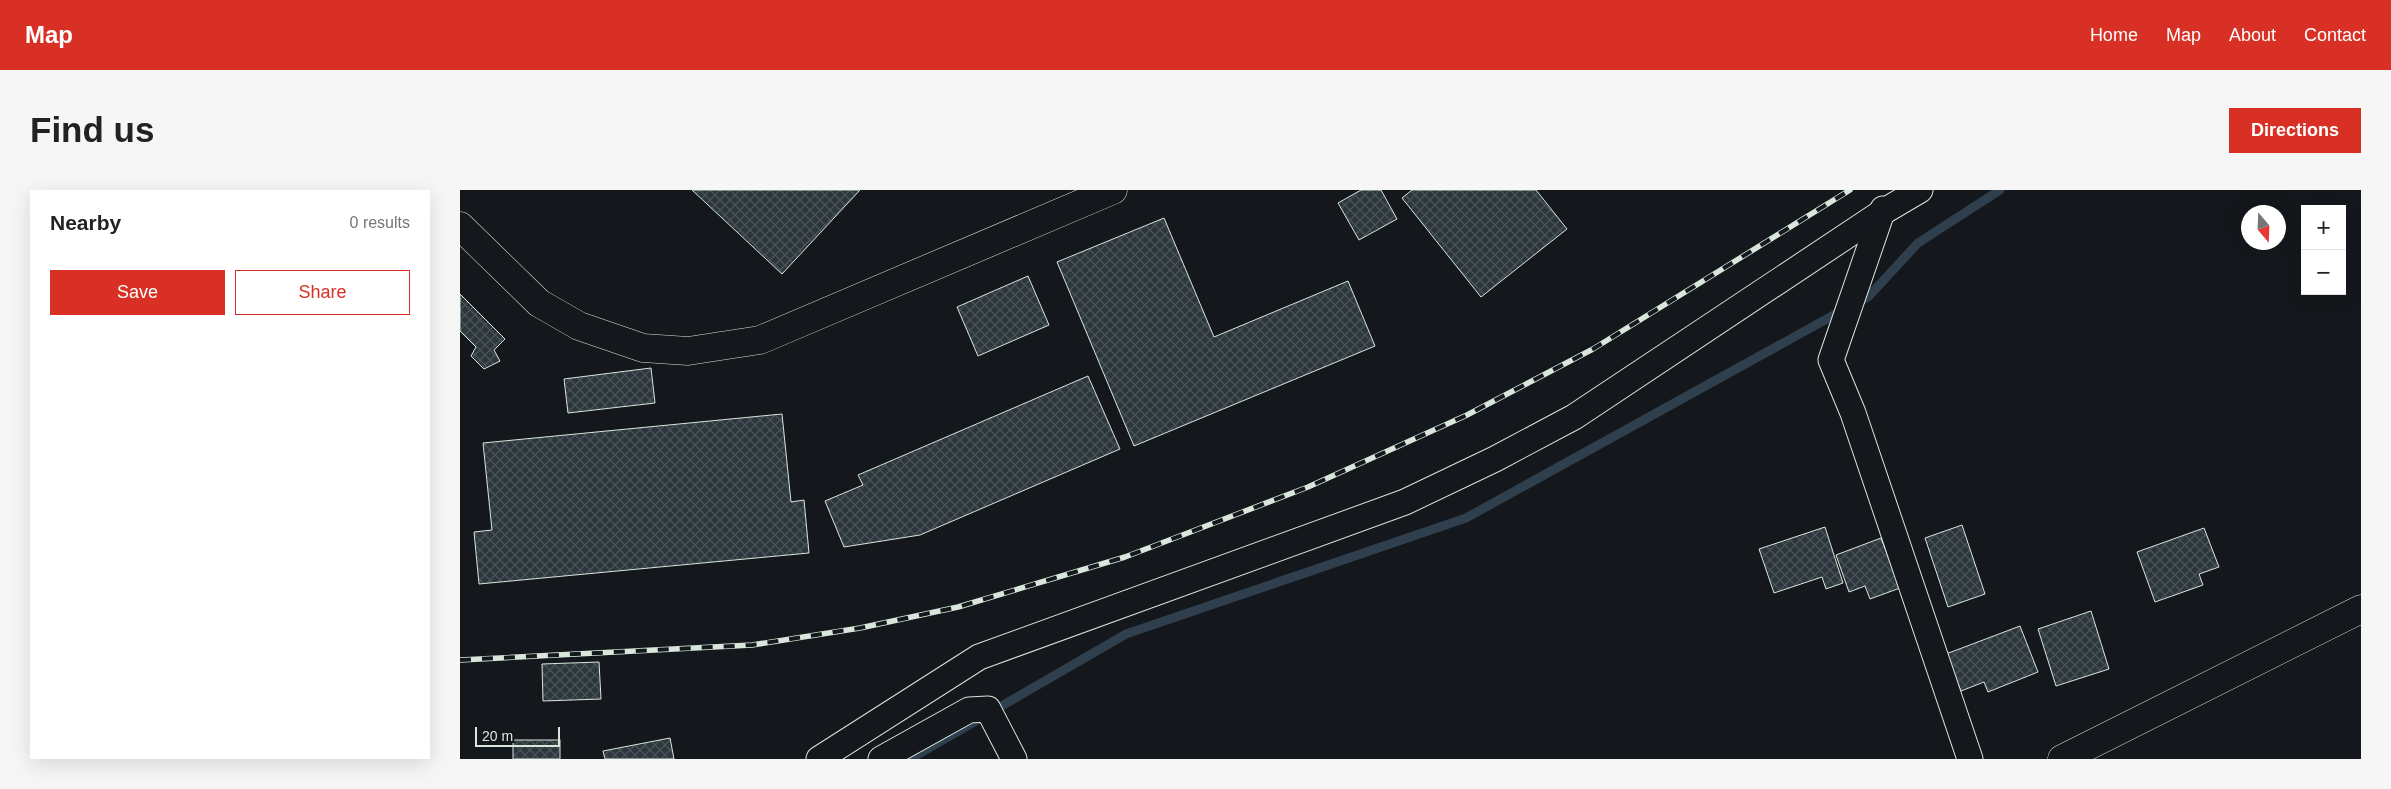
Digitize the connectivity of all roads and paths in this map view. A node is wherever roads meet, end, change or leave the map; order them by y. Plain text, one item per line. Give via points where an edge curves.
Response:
1 (1113, 190) edge
2 (1920, 190) edge
3 (1885, 202) edge
4 (460, 226) edge
5 (2361, 609) edge
6 (819, 759) edge
7 (881, 759) edge
8 (1014, 759) edge
9 (1970, 759) edge
10 (2062, 759) edge

1 - 4 street via 760,340 688,351 643,348 580,326 539,303
2 - 3 street
3 - 6 street via 1574,417 1495,459 1405,502 979,657
3 - 9 street via 1831,360 1853,413
5 - 10 street
7 - 8 street via 969,710 988,709

